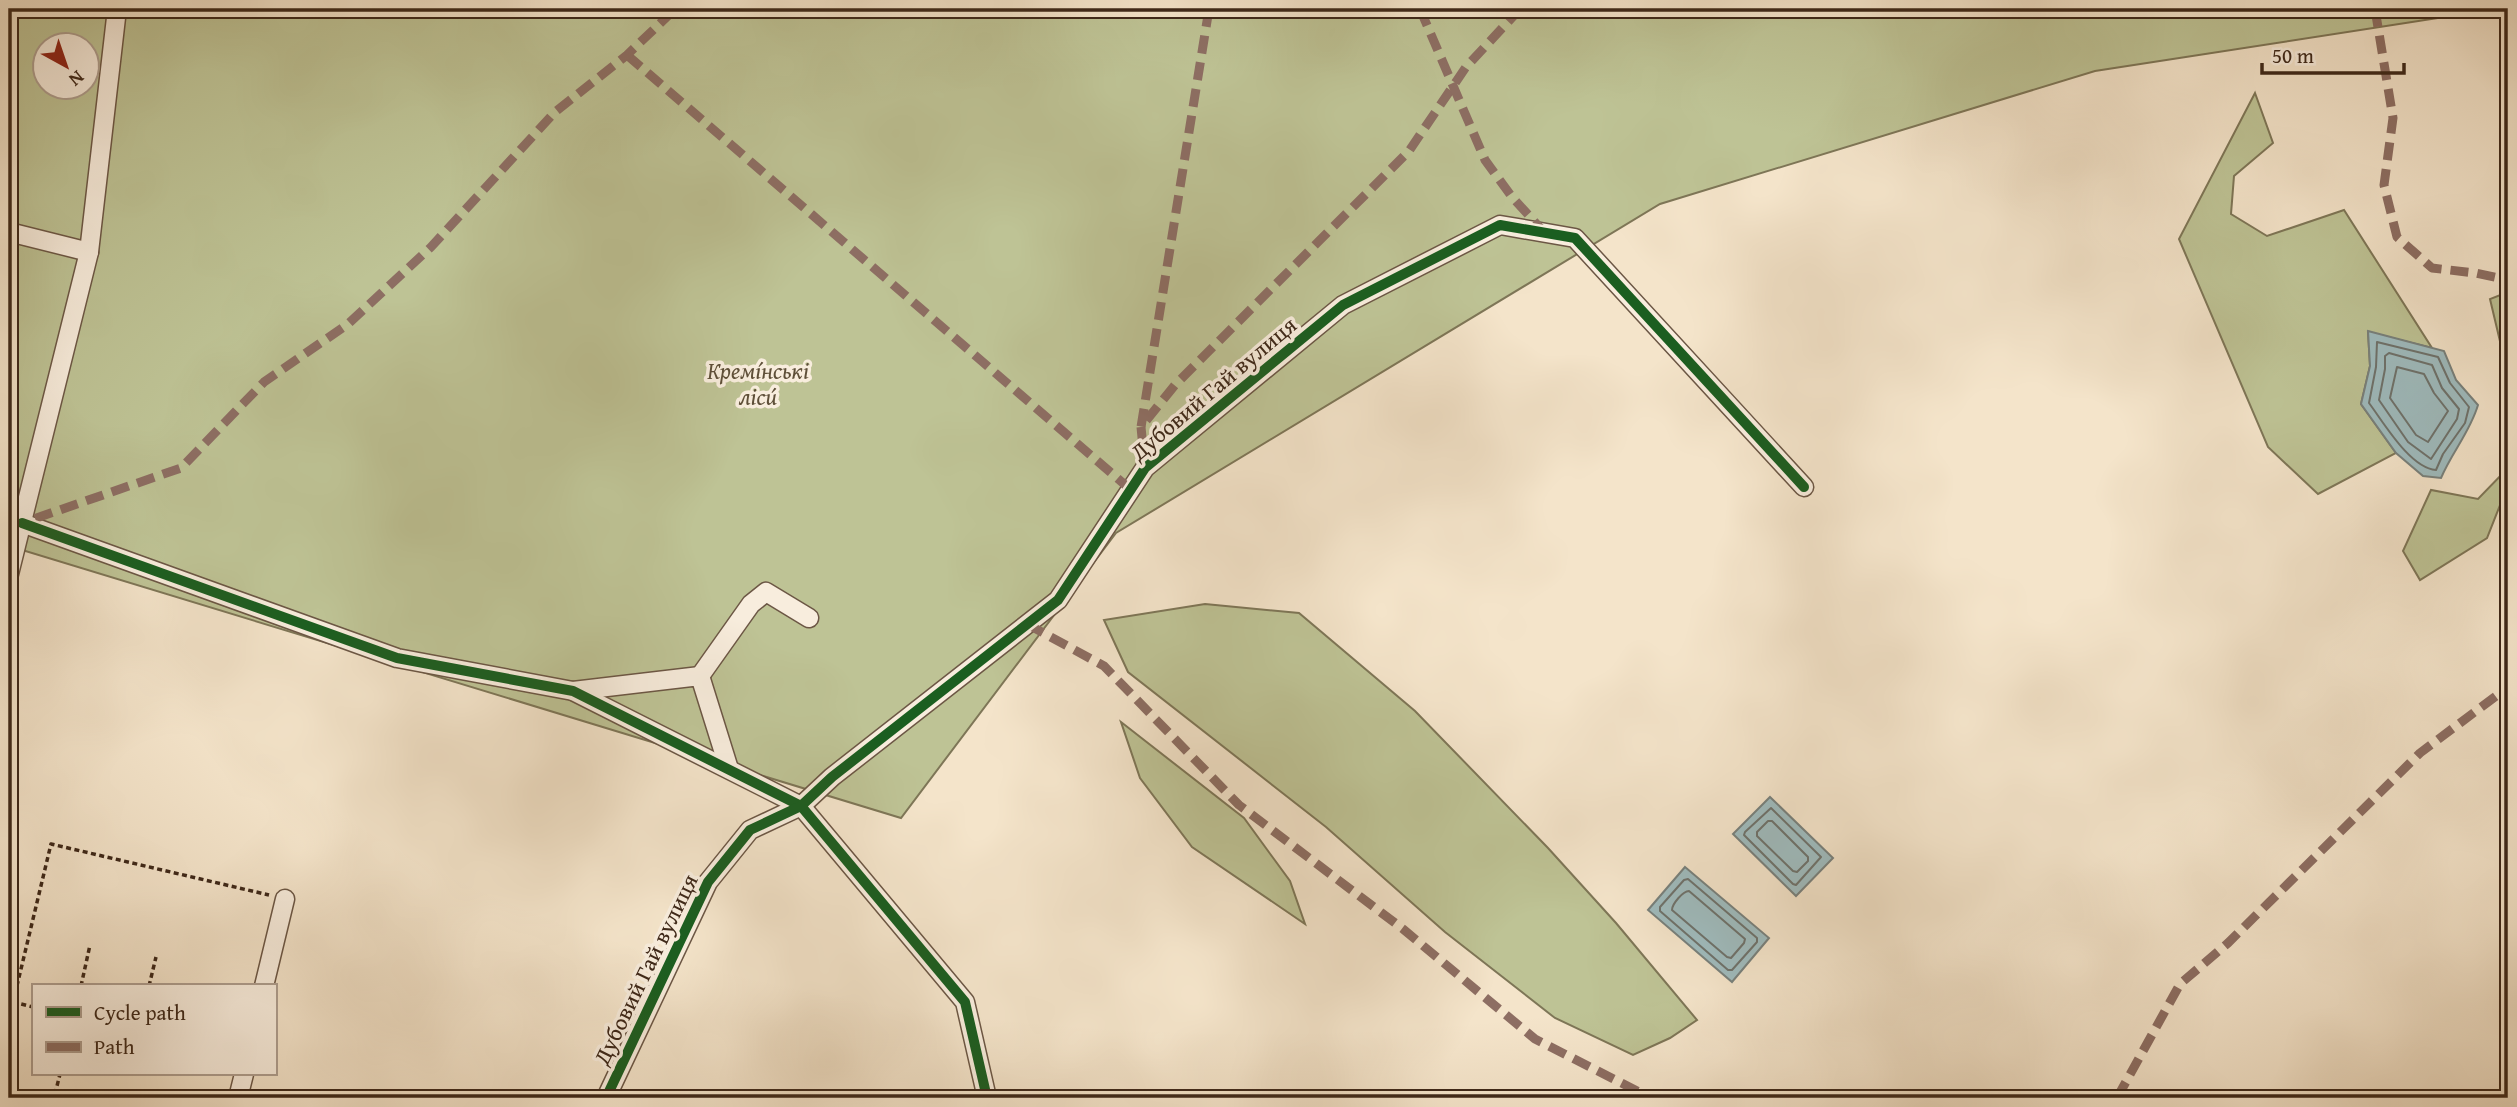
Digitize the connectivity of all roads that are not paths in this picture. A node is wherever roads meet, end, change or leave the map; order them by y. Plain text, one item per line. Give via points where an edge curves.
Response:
1 (117, 9) edge
2 (9, 232) edge
3 (89, 253) junction
4 (1804, 487) dead end
5 (22, 523) junction
6 (9, 574) edge
7 (809, 618) dead end
8 (700, 676) junction
9 (573, 691) junction
10 (729, 769) junction
11 (801, 806) junction
12 (285, 899) road end
13 (264, 984) edge
14 (244, 1076) edge
15 (238, 1098) edge
16 (606, 1098) edge
17 (987, 1098) edge

1 - 3 street
2 - 3 street
3 - 5 street
4 - 11 street, Дубовий Гай вулиця via 1575,238 1500,225 1343,305 1145,468 1058,600
5 - 6 street
5 - 9 street via 397,658
7 - 8 street via 766,592 751,604
8 - 9 street
8 - 10 street
9 - 10 street
10 - 11 street
11 - 16 street, Дубовий Гай вулиця via 750,830 708,883
11 - 17 street via 965,1002
12 - 13 street
14 - 15 street

